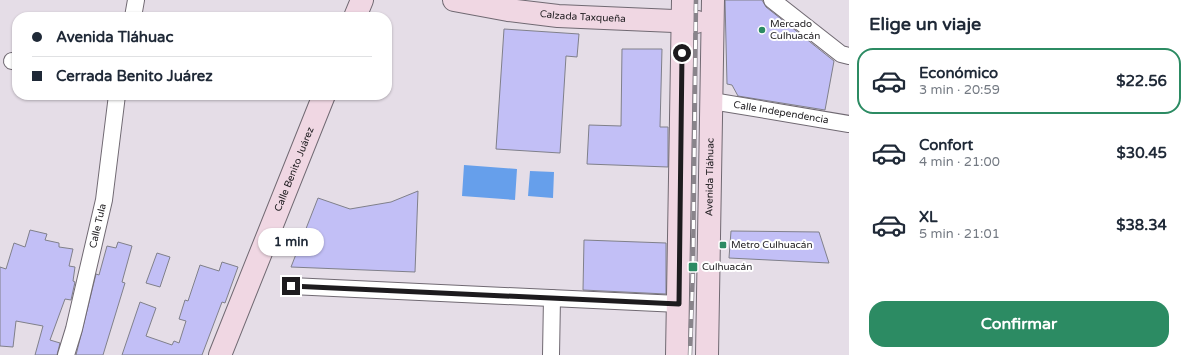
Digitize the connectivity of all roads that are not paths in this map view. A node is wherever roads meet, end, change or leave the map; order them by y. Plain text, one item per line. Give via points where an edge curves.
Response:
1 (136, 0) edge
2 (362, 0) edge
3 (454, 0) edge
4 (683, 0) edge
5 (713, 0) edge
6 (772, 0) edge
7 (134, 12) edge
8 (357, 12) edge
9 (683, 21) junction
10 (713, 23) junction
11 (847, 56) edge
12 (116, 100) edge
13 (322, 100) edge
14 (712, 102) junction
15 (849, 124) edge
16 (291, 286) dead end
17 (552, 298) junction
18 (679, 304) junction
19 (66, 355) edge
20 (220, 355) edge
21 (550, 355) edge
22 (676, 355) edge
23 (707, 355) edge

1 - 7 street
2 - 8 main road
3 - 9 main road, Calzada Taxqueña via 558,16
4 - 9 main road
5 - 10 main road, Avenida Tláhuac
6 - 11 street
9 - 10 main road, Calzada Taxqueña
9 - 18 main road
10 - 14 main road, Avenida Tláhuac
12 - 19 street, Calle Tula via 104,200
13 - 20 main road, Calle Benito Juárez
14 - 15 street, Calle Independencia
14 - 23 main road, Avenida Tláhuac
16 - 17 street
17 - 18 street
17 - 21 street
18 - 22 main road

